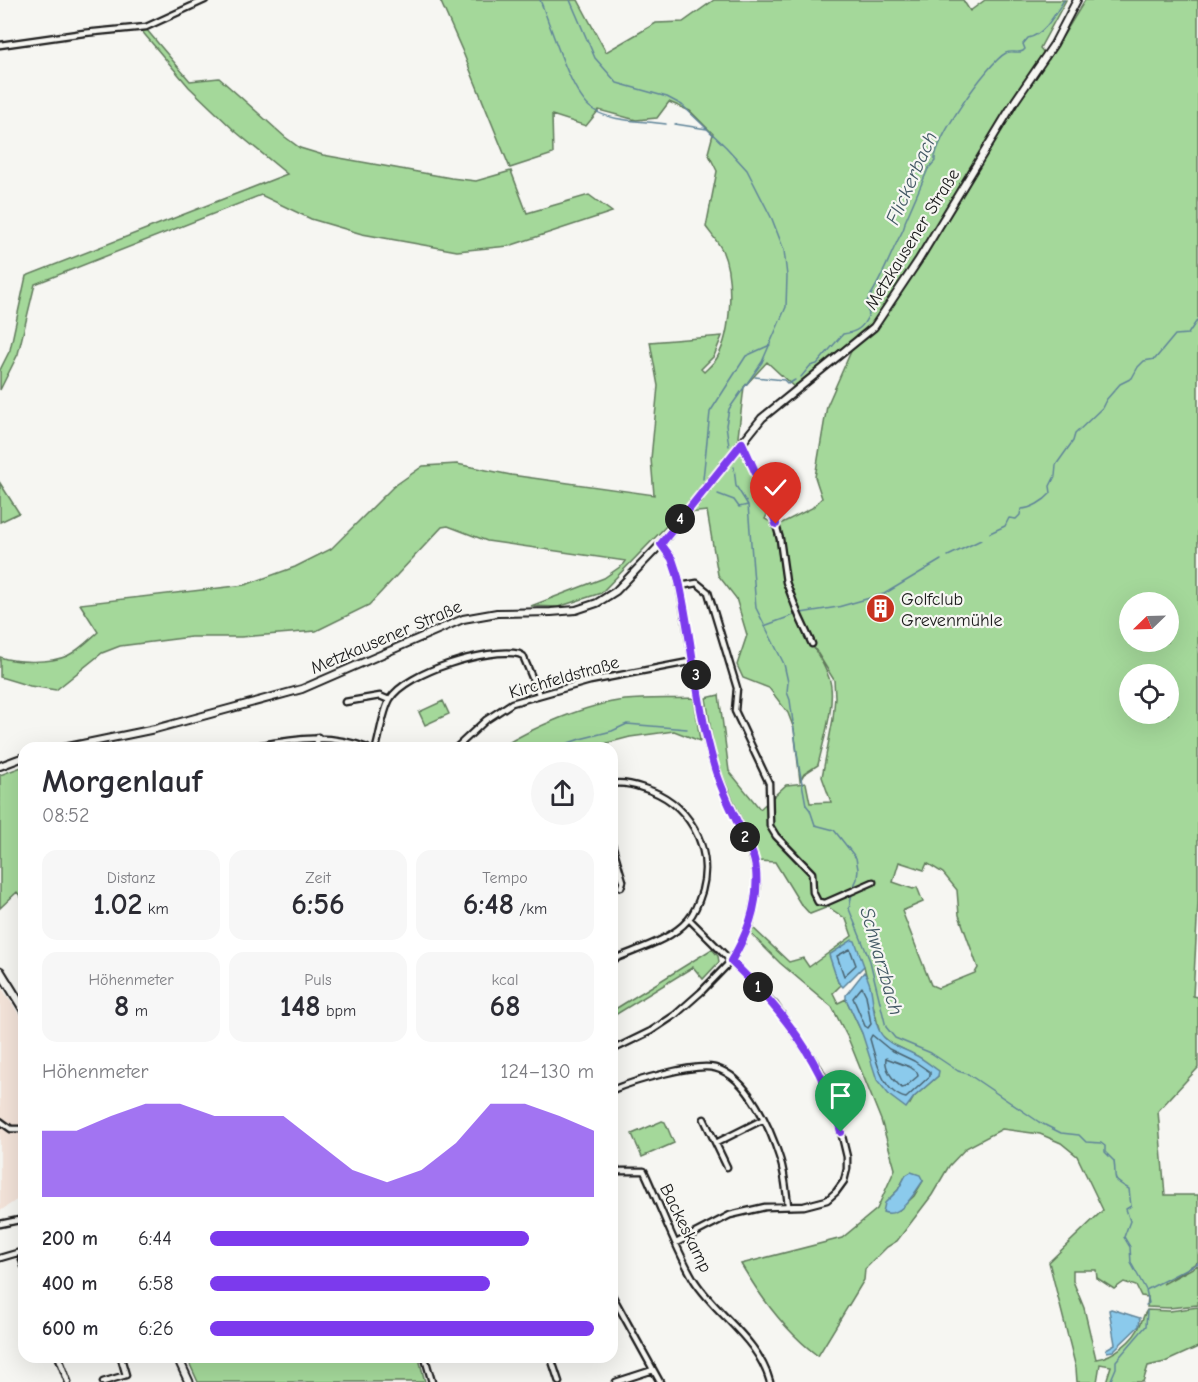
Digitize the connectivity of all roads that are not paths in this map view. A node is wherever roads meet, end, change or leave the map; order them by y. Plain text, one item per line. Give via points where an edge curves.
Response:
1 (205, 0) edge
2 (1077, 0) edge
3 (0, 45) edge
4 (742, 443) junction
5 (661, 544) junction
6 (680, 586) junction
7 (812, 644) dead end
8 (693, 661) junction
9 (539, 694) junction
10 (389, 700) junction
11 (345, 702) dead end
12 (318, 737) junction
13 (92, 742) edge
14 (284, 742) edge
15 (317, 742) edge
16 (347, 742) edge
17 (378, 742) edge
18 (462, 742) edge
19 (18, 759) edge
20 (0, 766) edge
21 (618, 784) edge
22 (618, 864) edge
23 (873, 882) dead end
24 (621, 887) dead end
25 (689, 919) junction
26 (618, 957) edge
27 (731, 961) junction
28 (0, 971) edge
29 (3, 982) edge
30 (18, 1002) edge
31 (618, 1047) edge
32 (618, 1088) edge
33 (704, 1119) dead end
34 (764, 1119) junction
35 (0, 1121) edge
36 (18, 1129) edge
37 (716, 1143) junction
38 (727, 1167) dead end
39 (618, 1171) edge
40 (788, 1205) junction
41 (18, 1220) edge
42 (0, 1224) edge
43 (676, 1243) junction
44 (18, 1252) edge
45 (0, 1258) edge
46 (618, 1306) edge
47 (61, 1363) edge
48 (122, 1363) edge
49 (180, 1363) edge
50 (426, 1363) edge
51 (553, 1363) edge
52 (653, 1370) junction
53 (769, 1379) edge
54 (68, 1382) edge
55 (103, 1382) edge
56 (189, 1382) edge
57 (432, 1382) edge
58 (559, 1382) edge
59 (616, 1382) edge
60 (660, 1382) edge

1 - 3 street via 146,27
2 - 4 main road, Metzkausener Straße via 1054,44 874,327 771,410
4 - 5 main road, Metzkausener Straße
4 - 7 street via 770,504 786,582
5 - 6 street via 672,559
5 - 13 main road, Metzkausener Straße via 616,591 586,607 564,612 472,617 438,628 302,689
6 - 8 street
6 - 23 street via 697,583 708,592 737,688 735,711 769,783 770,826 812,873 818,902 845,896
8 - 9 street, Kirchfeldstraße
8 - 27 street via 715,769 756,868 757,888 750,923
9 - 10 street via 523,656 503,653 471,656 406,682
9 - 18 street, Kirchfeldstraße via 512,703
10 - 11 street via 380,696
10 - 17 street
12 - 14 street
12 - 15 street
12 - 16 street
19 - 20 main road
21 - 25 street via 655,791 669,799 696,830 704,850 706,876
22 - 24 street
25 - 26 street via 665,937
25 - 27 street
27 - 31 street via 675,1015
27 - 40 street via 775,1005 819,1070 828,1087 846,1150 847,1169 836,1192 816,1204
28 - 29 main road
29 - 30 main road
32 - 34 street via 662,1074 713,1067 736,1078
33 - 37 street
34 - 37 street
34 - 40 street via 781,1161
35 - 36 street
37 - 38 street
39 - 43 street, Backeskamp via 644,1171
40 - 43 street via 730,1215
41 - 42 street
43 - 53 street, Backeskamp via 694,1280 748,1340
44 - 45 street
46 - 52 street
47 - 54 street
48 - 55 street via 126,1375
49 - 56 main road
50 - 57 street
51 - 58 street
52 - 59 street
52 - 60 street

